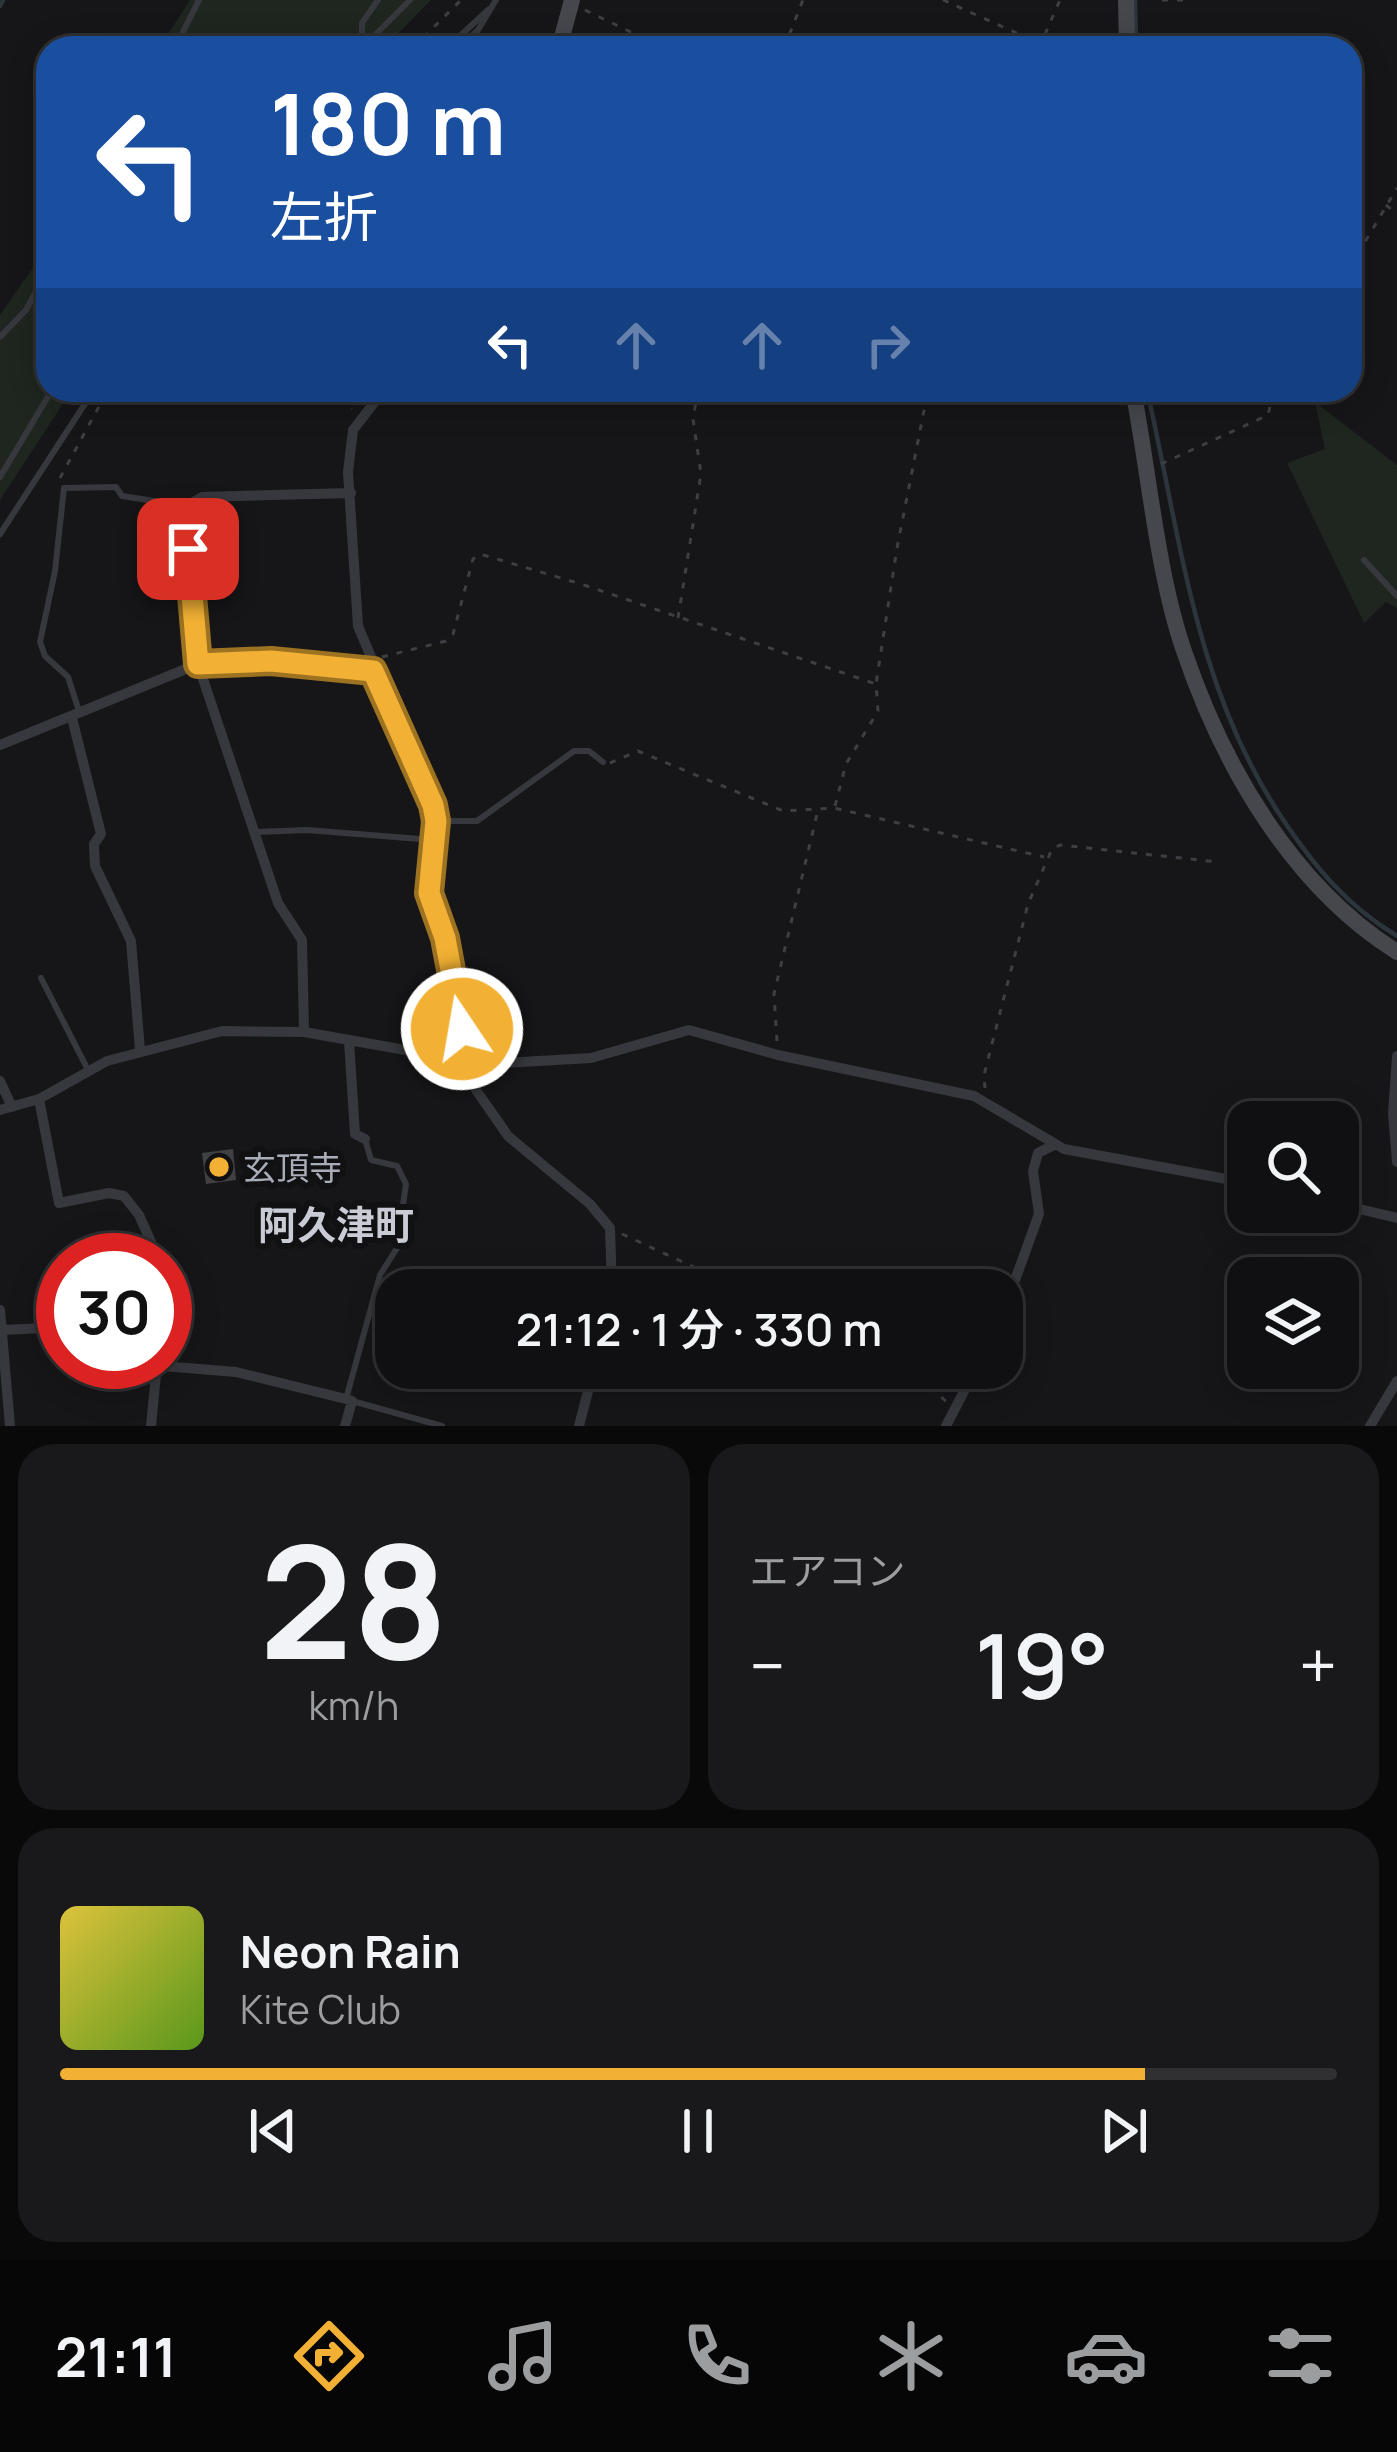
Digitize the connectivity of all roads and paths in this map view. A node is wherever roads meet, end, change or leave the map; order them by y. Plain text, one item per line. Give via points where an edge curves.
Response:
1 (199, 0) edge
2 (378, 0) edge
3 (410, 0) edge
4 (460, 0) edge
5 (803, 0) edge
6 (943, 0) edge
7 (1060, 0) edge
8 (1126, 0) edge
9 (1162, 0) edge
10 (1188, 0) edge
11 (571, 3) edge
12 (493, 4) edge
13 (181, 36) edge
14 (362, 36) edge
15 (374, 36) edge
16 (424, 36) edge
17 (460, 36) edge
18 (468, 36) edge
19 (563, 36) edge
20 (640, 36) edge
21 (789, 36) edge
22 (1019, 36) edge
23 (1044, 36) edge
24 (1127, 36) edge
25 (1397, 188) edge
26 (1385, 204) junction
27 (1397, 214) edge
28 (1362, 245) edge
29 (36, 291) edge
30 (0, 337) edge
31 (45, 402) edge
32 (86, 402) edge
33 (101, 402) edge
34 (343, 402) edge
35 (375, 402) edge
36 (696, 402) edge
37 (926, 402) edge
38 (1135, 402) edge
39 (1271, 402) edge
40 (363, 418) junction
41 (1148, 470) junction
42 (0, 477) edge
43 (64, 488) junction
44 (351, 493) junction
45 (186, 506) junction
46 (0, 534) edge
47 (1364, 560) dead end
48 (1397, 596) edge
49 (678, 618) junction
50 (198, 664) junction
51 (371, 666) junction
52 (876, 684) junction
53 (76, 716) junction
54 (0, 745) edge
55 (603, 762) joint
56 (834, 808) junction
57 (818, 810) junction
58 (436, 821) junction
59 (252, 832) junction
60 (433, 840) junction
61 (1044, 857) junction
62 (1217, 862) dead end
63 (1397, 952) edge
64 (41, 978) dead end
65 (304, 1032) junction
66 (349, 1041) junction
67 (140, 1050) junction
68 (778, 1055) junction
69 (1397, 1056) edge
70 (469, 1061) junction
71 (87, 1068) junction
72 (0, 1081) edge
73 (39, 1099) junction
74 (986, 1102) junction
75 (6, 1109) edge
76 (365, 1139) joint
77 (1054, 1145) junction
78 (1397, 1162) edge
79 (1227, 1179) edge
80 (1359, 1209) edge
81 (1397, 1218) edge
82 (610, 1228) junction
83 (147, 1233) edge
84 (611, 1269) edge
85 (699, 1269) edge
86 (1019, 1269) edge
87 (0, 1310) edge
88 (36, 1328) edge
89 (3, 1330) edge
90 (3, 1353) edge
91 (192, 1368) edge
92 (1397, 1381) edge
93 (154, 1389) edge
94 (589, 1389) edge
95 (932, 1389) edge
96 (966, 1389) edge
97 (349, 1400) junction
98 (955, 1410) junction
99 (10, 1426) edge
100 (151, 1426) edge
101 (346, 1426) edge
102 (442, 1426) edge
103 (579, 1426) edge
104 (946, 1426) edge
105 (1370, 1426) edge

1 - 13 lane
2 - 14 lane
3 - 15 lane
4 - 16 path
5 - 21 path
6 - 22 path
7 - 23 path
8 - 24 street
9 - 10 path
11 - 19 street
11 - 20 path
12 - 17 lane
12 - 18 lane
25 - 26 path
26 - 27 path
26 - 28 path
29 - 30 lane
31 - 42 lane
32 - 46 lane
33 - 43 path via 64,467
34 - 40 path
35 - 40 street
36 - 49 path via 701,474
37 - 52 path
38 - 41 street
39 - 41 path via 1268,415
40 - 44 street via 353,430
41 - 63 street via 1184,651 1226,752 1306,875
43 - 45 lane via 116,487 122,496
43 - 53 lane via 40,642 68,677
44 - 45 street via 202,497
44 - 51 street via 357,614
45 - 50 street
47 - 48 lane
49 - 51 path via 480,554 453,634
49 - 52 path
50 - 51 lane
50 - 53 street
50 - 59 street
51 - 58 street
52 - 56 path via 878,711 846,764
53 - 54 street
53 - 67 street via 101,834 95,866 131,941
55 - 57 path via 638,751 783,811
55 - 58 lane via 574,751 477,821
56 - 57 path
56 - 61 path
57 - 68 path via 774,994
58 - 60 street
59 - 60 lane
59 - 65 street via 278,904 302,940
60 - 70 street via 429,893
61 - 62 path via 1060,845
61 - 74 path via 984,1075
64 - 71 lane
65 - 66 street
65 - 67 street via 222,1031
66 - 70 street
66 - 76 street via 355,1134
67 - 71 street
68 - 70 street via 689,1030 591,1058
68 - 74 street
69 - 78 street
70 - 82 street via 476,1090 508,1136
71 - 73 street
72 - 75 street
73 - 75 street
73 - 83 street via 59,1203 124,1196
74 - 77 street
76 - 97 lane via 371,1160 397,1166 406,1184 397,1248 380,1275
77 - 79 street
77 - 86 street via 1038,1153 1039,1214
80 - 81 street
82 - 84 street
82 - 85 path
87 - 89 street
88 - 89 street
89 - 90 street
90 - 99 street
91 - 97 street
92 - 105 street
93 - 100 street
94 - 103 street
95 - 98 path
96 - 98 street
97 - 101 street
97 - 102 lane
98 - 104 street

